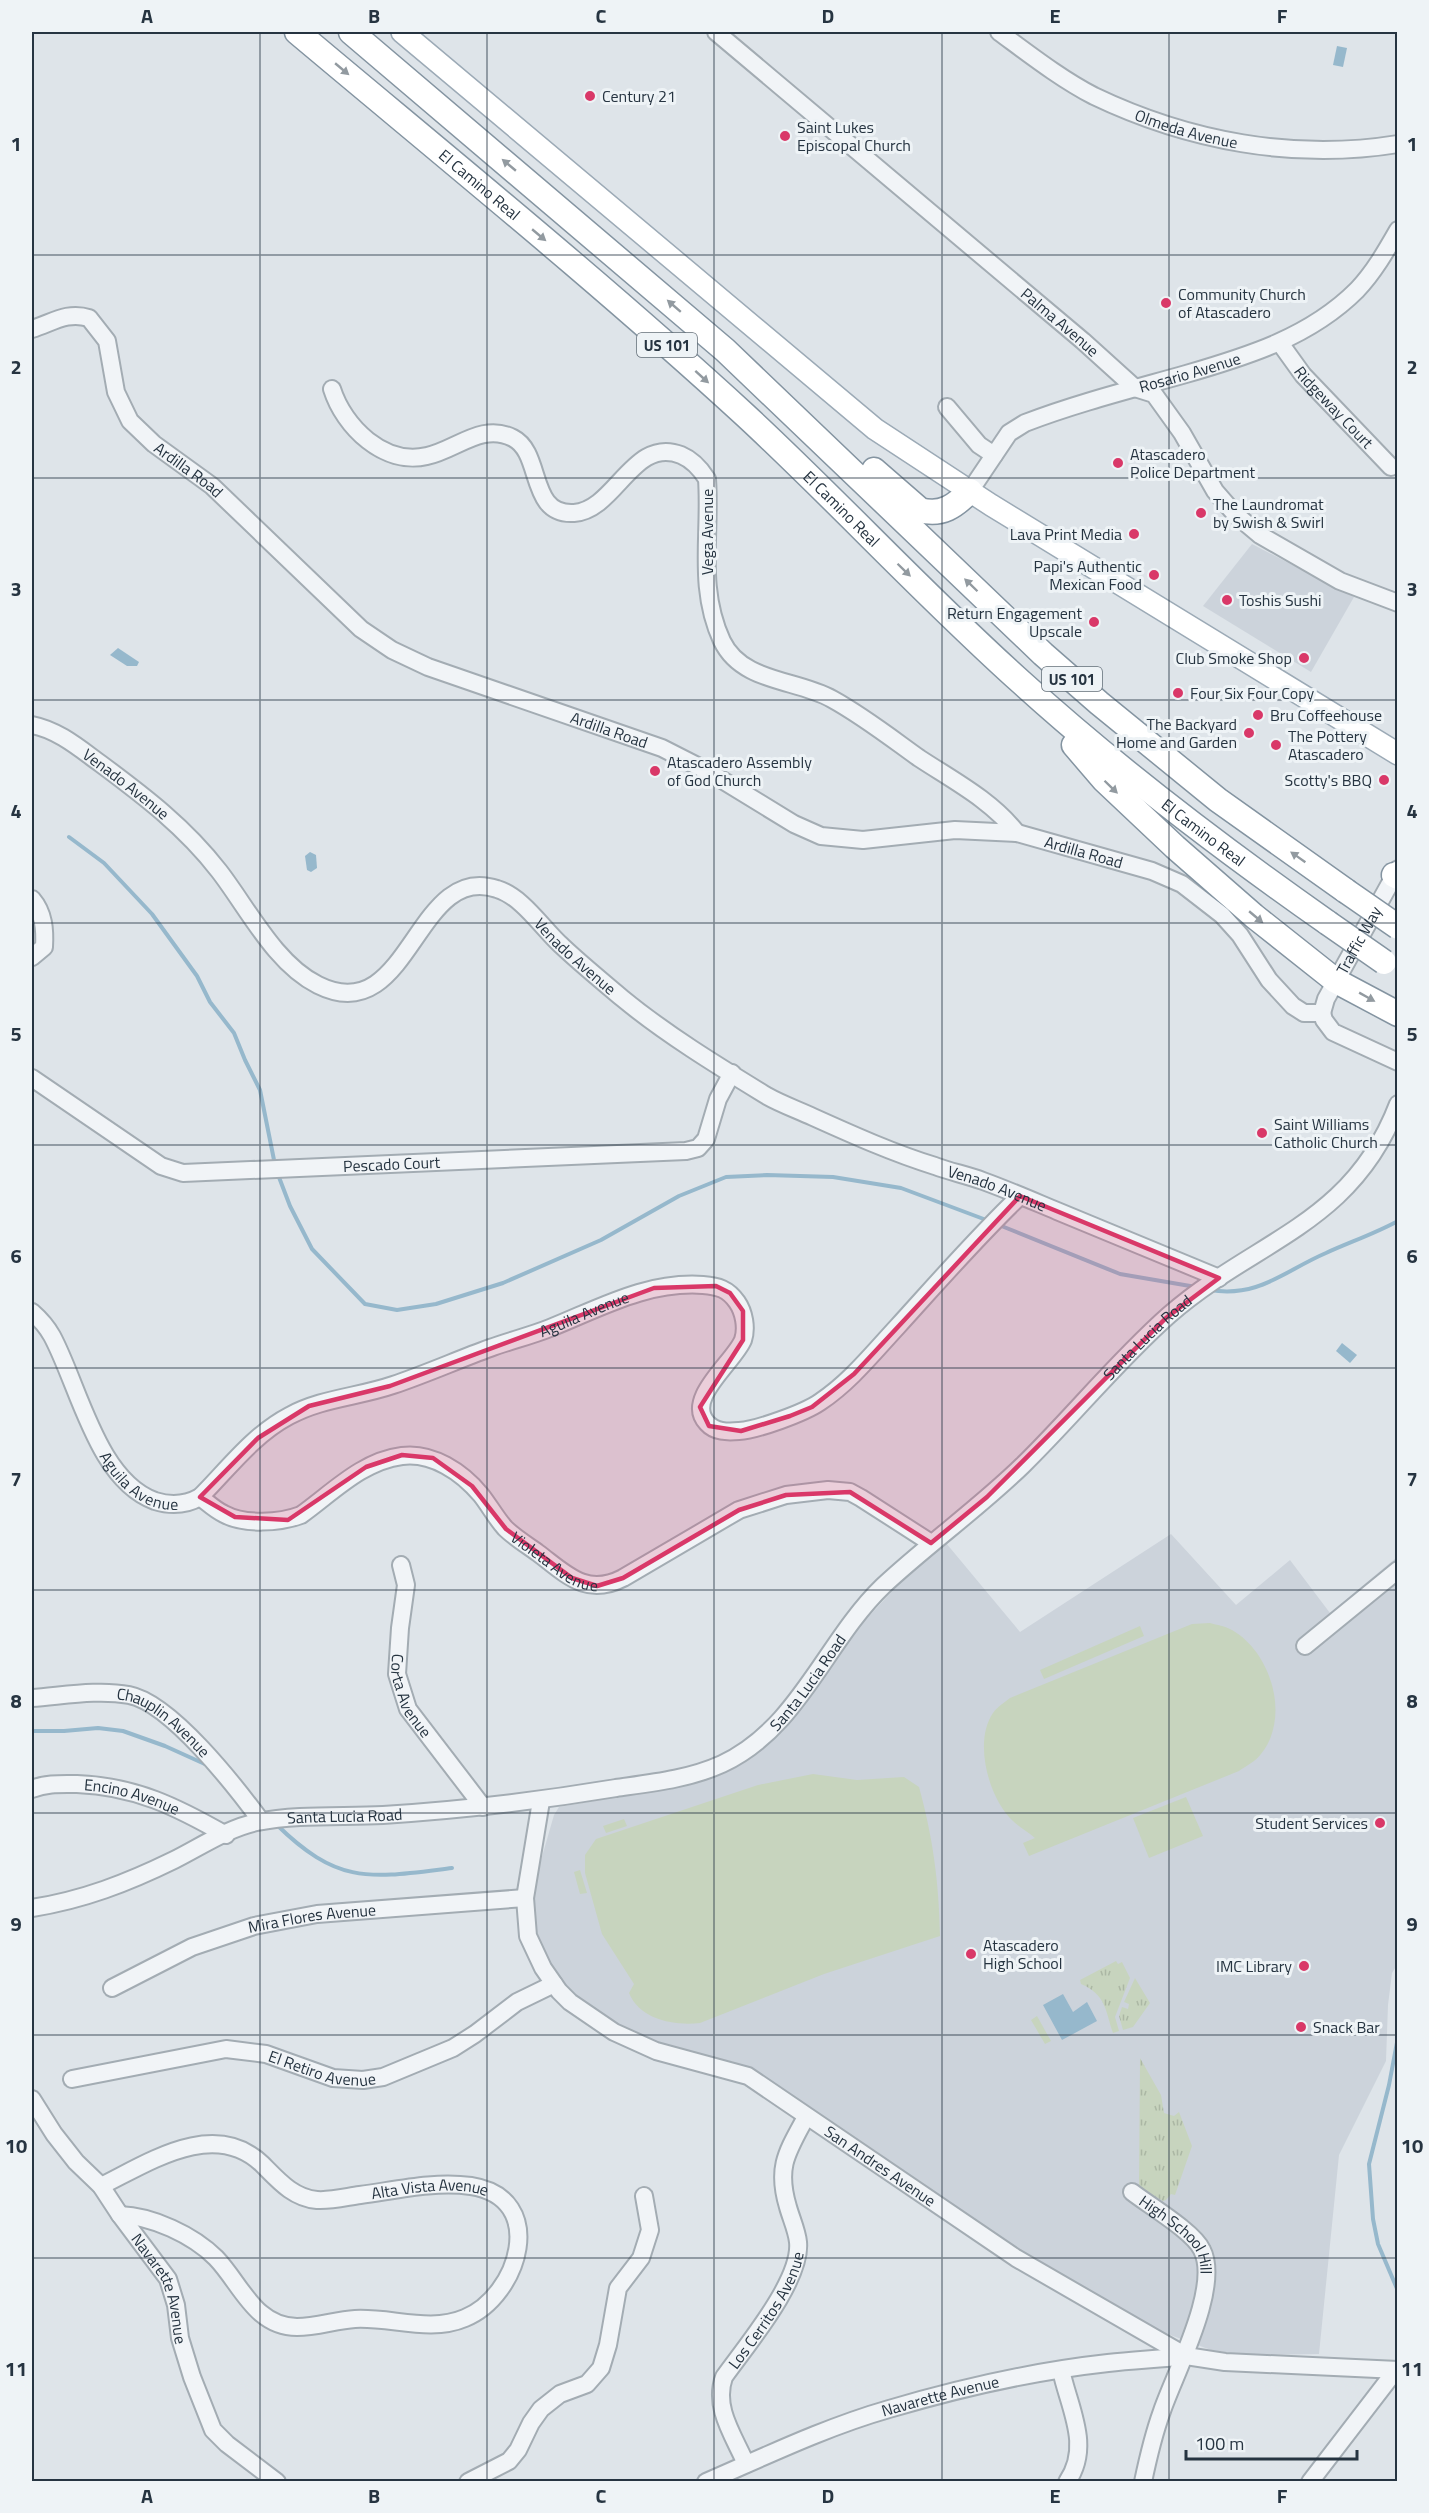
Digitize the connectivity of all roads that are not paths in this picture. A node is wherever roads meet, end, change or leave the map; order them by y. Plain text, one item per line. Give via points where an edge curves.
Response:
1 (297, 32) edge
2 (351, 32) edge
3 (402, 32) edge
4 (716, 32) edge
5 (999, 32) edge
6 (1398, 144) edge
7 (1398, 230) edge
8 (32, 329) edge
9 (1281, 343) junction
10 (1135, 388) junction
11 (332, 389) dead end
12 (947, 407) dead end
13 (821, 440) junction
14 (994, 455) junction
15 (1391, 467) dead end
16 (970, 491) junction
17 (1398, 603) edge
18 (1018, 679) junction
19 (32, 725) edge
20 (1398, 754) edge
21 (1017, 833) junction
22 (1396, 873) edge
23 (32, 899) edge
24 (1398, 927) edge
25 (32, 957) edge
26 (1391, 966) edge
27 (1336, 981) junction
28 (1322, 1013) junction
29 (1398, 1014) edge
30 (1398, 1062) edge
31 (732, 1073) junction
32 (32, 1078) edge
33 (1398, 1104) edge
34 (1020, 1196) junction
35 (1219, 1278) junction
36 (32, 1312) edge
37 (200, 1497) junction
38 (931, 1543) junction
39 (401, 1565) dead end
40 (1398, 1570) edge
41 (1305, 1646) dead end
42 (32, 1698) edge
43 (32, 1789) edge
44 (541, 1801) junction
45 (483, 1807) junction
46 (261, 1821) junction
47 (226, 1835) junction
48 (525, 1898) junction
49 (32, 1908) edge
50 (554, 1984) junction
51 (112, 1988) dead end
52 (72, 2079) dead end
53 (32, 2099) edge
54 (806, 2117) junction
55 (101, 2186) junction
56 (1132, 2193) dead end
57 (644, 2196) dead end
58 (120, 2215) junction
59 (1186, 2356) junction
60 (1061, 2370) junction
61 (1397, 2370) edge
62 (746, 2464) junction
63 (277, 2481) edge
64 (468, 2481) edge
65 (706, 2481) edge
66 (1066, 2481) edge
67 (1143, 2481) edge
68 (1310, 2481) edge

1 -> 18 highway, El Camino Real / US 101 via 700,374
13 -> 2 highway, US 101 via 632,269
3 - 16 main road via 854,413
4 - 10 street, Palma Avenue
5 - 6 street, Olmeda Avenue via 1093,95 1215,139 1304,151
7 - 9 street, Rosario Avenue via 1378,265 1356,291 1319,321
8 - 21 street, Ardilla Road via 71,315 89,318 107,341 116,392 130,422 212,486 361,628 400,654 662,748 821,836 863,840 955,830
9 - 10 street, Rosario Avenue
9 - 15 street, Ridgeway Court via 1303,375
10 - 14 street, Rosario Avenue via 1025,423 1009,433
10 - 17 street, Palma Avenue via 1154,394 1215,491 1260,535 1340,581
11 - 21 street, Vega Avenue via 352,427 398,456 428,456 492,433 516,439 523,446 545,499 552,507 573,513 595,505 646,458 676,453 689,459 706,479 708,592 722,641 735,659 754,672 834,700 978,795
12 - 14 street via 979,445
13 - 16 highway via 856,455 920,510 946,510
24 -> 13 highway, US 101, bridge via 1218,800 1099,704
14 - 16 street, Rosario Avenue
16 - 20 main road
18 - 26 highway, El Camino Real / US 101, bridge via 1180,816
18 -> 27 highway via 1104,780 1214,882
19 - 31 street, Venado Avenue via 75,746 178,824 221,874 270,943 321,987 347,992 377,984 408,953 431,915 449,896 473,886 486,886 514,898 626,1001
21 - 28 street, Ardilla Road via 1137,865 1182,884 1222,915 1293,1006 1305,1013
22 - 27 street, Traffic Way
23 - 25 street via 45,929 44,947
27 - 28 street, Traffic Way
27 -> 29 highway
28 - 30 street via 1333,1032
31 - 32 street, Pescado Court via 718,1099 706,1139 698,1148 686,1151 183,1173 161,1166
31 - 34 street, Venado Avenue via 770,1098 854,1136
33 - 35 street, Santa Lucia Road via 1379,1145 1342,1192 1307,1222
34 - 35 street, Venado Avenue
34 - 37 street, Aguila Avenue via 854,1374 818,1403 790,1416 741,1431 718,1431 709,1426 700,1407 742,1340 742,1311 730,1293 716,1286 654,1288 390,1386 309,1406 258,1438
35 - 38 street, Santa Lucia Road via 1166,1318 1023,1464
36 - 37 street, Aguila Avenue via 51,1335 81,1406 122,1479 142,1496 162,1503 190,1503
37 - 38 street, Violeta Avenue via 225,1515 288,1520 301,1515 366,1467 402,1455 433,1458 472,1486 506,1529 572,1578 597,1586 616,1581 739,1510 786,1495 828,1490 850,1492
38 - 44 street, Santa Lucia Road via 870,1599 787,1713 750,1747 722,1764 691,1775
39 - 45 street, Corta Avenue via 406,1586 397,1674 408,1708
40 - 41 street
42 - 46 street, Chauplin Avenue via 115,1693 147,1702 232,1780
43 - 47 street, Encino Avenue via 44,1784 123,1788 178,1808
44 - 45 street, Santa Lucia Road
44 - 48 street, San Andres Avenue
45 - 46 street, Santa Lucia Road
46 - 47 street, Santa Lucia Road
47 - 49 street, Santa Lucia Road via 130,1882 65,1903
48 - 50 street, San Andres Avenue via 528,1936
48 - 51 street, Mira Flores Avenue via 317,1914 262,1924 209,1940
50 - 52 street, El Retiro Avenue via 517,2002 453,2048 383,2077 333,2078 266,2054 226,2049
50 - 54 street, San Andres Avenue via 570,2002 614,2032 656,2052 748,2076
53 - 55 street, Navarette Avenue via 60,2142
54 - 59 street, San Andres Avenue via 1016,2258
54 - 62 street, Los Cerritos Avenue via 788,2149 781,2176 798,2243 786,2289 720,2387 721,2409
55 - 58 street, Navarette Avenue
55 - 58 street, Alta Vista Avenue via 175,2150 224,2145 248,2154 292,2192 317,2200 436,2184 482,2189 510,2209 520,2236 512,2267 498,2294 466,2318 424,2325 355,2319 295,2327 281,2325 261,2313 219,2261 199,2244 136,2216
56 - 59 street, High School Hill via 1183,2228 1205,2256 1205,2287
57 - 64 street via 650,2230 641,2258 618,2288 601,2368 586,2384 560,2394 541,2409 509,2461
58 - 63 street, Navarette Avenue via 172,2289 180,2338 213,2430
59 - 60 street, Navarette Avenue
59 - 61 street, San Andres Avenue via 1225,2362
59 - 67 street, High School Hill via 1161,2412
60 - 62 street, Navarette Avenue via 887,2409
60 - 66 street via 1079,2441 1078,2461
61 - 68 street
62 - 65 street, Navarette Avenue

